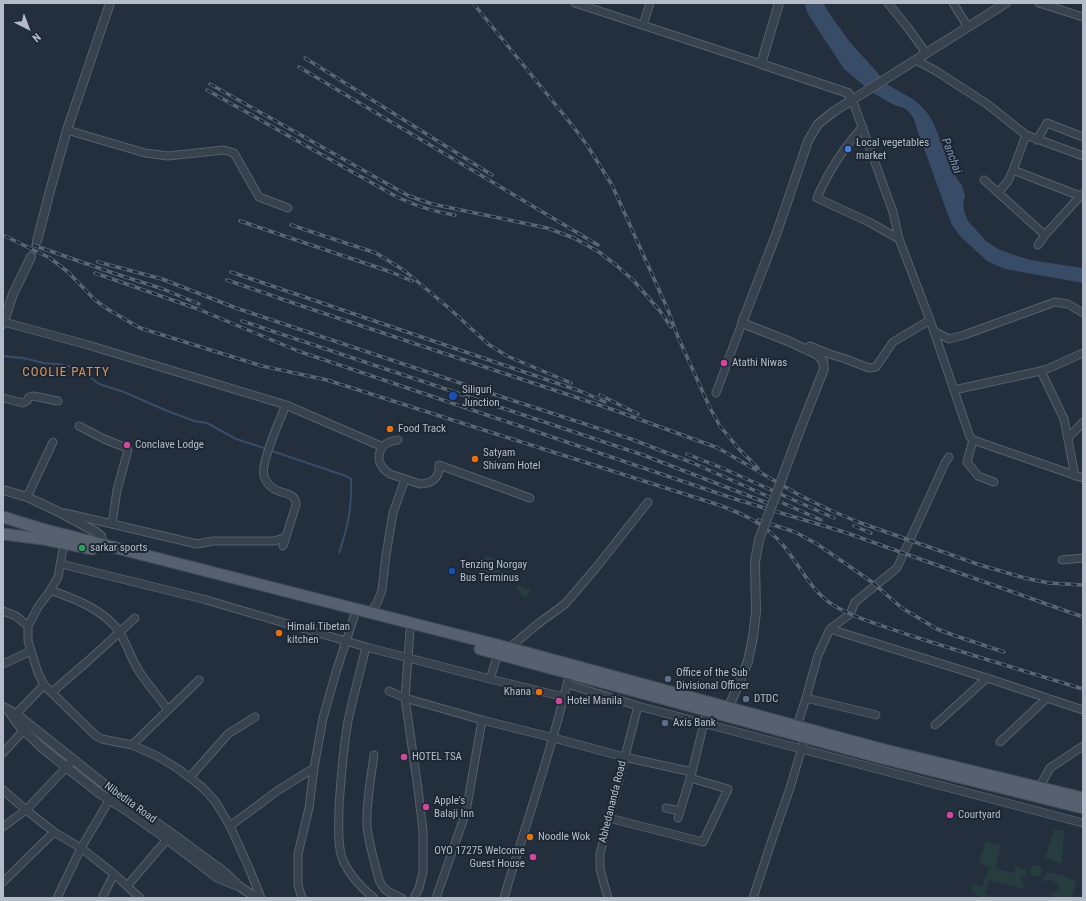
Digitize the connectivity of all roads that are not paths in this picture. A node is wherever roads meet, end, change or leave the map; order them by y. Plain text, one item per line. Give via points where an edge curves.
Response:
1 (110, 3) edge
2 (576, 3) edge
3 (650, 3) edge
4 (779, 3) edge
5 (888, 3) edge
6 (953, 3) edge
7 (1006, 3) edge
8 (1039, 3) edge
9 (1083, 17) edge
10 (643, 25) junction
11 (968, 27) junction
12 (926, 53) junction
13 (916, 60) junction
14 (761, 64) junction
15 (852, 99) junction
16 (863, 127) junction
17 (67, 130) junction
18 (1026, 135) junction
19 (1083, 137) edge
20 (1037, 140) junction
21 (1083, 156) edge
22 (1013, 170) junction
23 (984, 180) dead end
24 (998, 193) junction
25 (1082, 195) edge
26 (288, 208) dead end
27 (1045, 235) junction
28 (899, 239) junction
29 (37, 241) tunnel mouth
30 (1038, 245) dead end
31 (31, 257) tunnel mouth
32 (1083, 313) edge
33 (4, 320) edge
34 (930, 320) junction
35 (742, 323) junction
36 (934, 331) junction
37 (806, 349) junction
38 (1083, 353) edge
39 (1041, 371) junction
40 (954, 390) junction
41 (716, 393) dead end
42 (3, 398) edge
43 (58, 401) dead end
44 (286, 405) junction
45 (1083, 422) edge
46 (79, 426) dead end
47 (1068, 438) junction
48 (398, 440) dead end
49 (973, 440) junction
50 (53, 442) dead end
51 (383, 447) junction
52 (950, 457) dead end
53 (1075, 476) junction
54 (1083, 478) edge
55 (405, 479) junction
56 (994, 482) dead end
57 (3, 490) edge
58 (27, 498) junction
59 (530, 498) dead end
60 (648, 502) dead end
61 (59, 512) junction
62 (3, 517) edge
63 (112, 524) junction
64 (3, 534) edge
65 (286, 537) junction
66 (64, 543) junction
67 (103, 545) junction
68 (283, 546) dead end
69 (1083, 558) edge
70 (1062, 560) dead end
71 (61, 564) junction
72 (50, 590) junction
73 (3, 611) edge
74 (354, 617) junction
75 (369, 617) junction
76 (135, 618) dead end
77 (28, 626) junction
78 (830, 628) junction
79 (410, 631) junction
80 (119, 632) junction
81 (346, 642) junction
82 (366, 647) junction
83 (509, 648) junction
84 (31, 651) junction
85 (498, 654) junction
86 (407, 658) junction
87 (3, 664) edge
88 (569, 674) junction
89 (987, 678) junction
90 (490, 679) junction
91 (199, 680) dead end
92 (44, 685) junction
93 (627, 689) junction
94 (389, 691) dead end
95 (52, 692) junction
96 (564, 697) junction
97 (405, 698) junction
98 (806, 698) junction
99 (1047, 698) junction
100 (623, 701) junction
101 (638, 706) junction
102 (729, 707) junction
103 (168, 710) junction
104 (707, 710) junction
105 (1083, 710) edge
106 (9, 711) edge
107 (876, 715) dead end
108 (256, 717) dead end
109 (482, 720) junction
110 (704, 723) junction
111 (935, 725) dead end
112 (26, 728) junction
113 (803, 730) junction
114 (554, 738) junction
115 (1000, 742) dead end
116 (132, 745) junction
117 (1083, 746) edge
118 (802, 749) junction
119 (3, 753) edge
120 (374, 755) dead end
121 (624, 757) junction
122 (74, 759) junction
123 (67, 767) junction
124 (314, 768) junction
125 (691, 775) junction
126 (190, 776) junction
127 (1039, 788) junction
128 (3, 790) edge
129 (114, 792) junction
130 (1057, 797) junction
131 (1083, 798) edge
132 (109, 800) junction
133 (666, 808) dead end
134 (1083, 808) edge
135 (26, 810) junction
136 (680, 811) junction
137 (1053, 815) junction
138 (608, 818) junction
139 (678, 818) dead end
140 (1083, 823) edge
141 (230, 826) junction
142 (3, 827) edge
143 (54, 832) junction
144 (169, 836) junction
145 (81, 848) junction
146 (114, 874) junction
147 (3, 882) edge
148 (127, 886) junction
149 (57, 898) edge
150 (102, 898) edge
151 (140, 898) edge
152 (257, 898) edge
153 (261, 898) edge
154 (302, 898) edge
155 (374, 898) edge
156 (402, 898) edge
157 (414, 898) edge
158 (436, 898) edge
159 (504, 898) edge
160 (608, 898) edge
161 (753, 898) edge

1 - 17 street
2 - 10 street
3 - 10 street
4 - 14 street
5 - 12 street
6 - 11 street
7 - 11 street
8 - 9 street
10 - 14 street
11 - 12 street
12 - 13 street
13 - 15 street
13 - 18 street via 986,104
14 - 15 street via 848,93
15 - 16 street
15 - 35 street via 818,124 808,141
16 - 28 street via 893,212
16 - 28 street via 835,164 817,198
17 - 26 street via 145,153 168,156 224,150 234,153 259,197
17 - 29 street
18 - 20 street
18 - 22 street
19 - 20 street via 1047,123
20 - 21 street
22 - 24 street
22 - 25 street
23 - 24 street
24 - 27 street
25 - 27 street
27 - 30 street
28 - 34 street
31 - 33 street
32 - 36 street via 1068,304 1055,302 964,336 948,339
33 - 44 street
34 - 36 street
34 - 37 street via 893,342 876,367 869,368 810,346
35 - 37 street
35 - 41 street
36 - 40 street
37 - 102 street, bridge via 818,355 823,361 824,369 759,540 755,562 756,612 753,637 748,661
38 - 39 street
39 - 40 street
39 - 47 street via 1064,419
40 - 49 street
42 - 43 street via 23,403 33,396
44 - 51 street
44 - 65 street via 263,471 272,488 290,495 295,501
45 - 47 street
46 - 63 street via 128,450 117,490
47 - 53 street
48 - 51 street
49 - 53 street
49 - 56 street via 967,462 978,476
50 - 58 street
51 - 55 street via 379,457 382,467 390,474
52 - 78 street via 897,568 855,602 850,614
53 - 54 street
55 - 59 street via 420,484 431,482 438,474 439,465
55 - 75 street via 393,513 382,590
57 - 58 street
58 - 61 street
60 - 83 street via 565,604
61 - 63 street
61 - 67 street via 96,532 101,536
62 - 67 main road
63 - 65 street via 197,544 213,541 274,541
64 - 66 main road
65 - 68 street
66 - 71 street
66 - 74 main road
67 - 75 main road
69 - 70 street
71 - 72 street via 58,577
71 - 81 street via 203,599
72 - 77 street
72 - 80 street via 91,607
73 - 77 street via 16,616
74 - 75 main road
74 - 81 street
75 - 79 main road
75 - 83 main road
76 - 80 street
77 - 84 street
78 - 89 street
78 - 98 street via 818,655
79 - 85 main road
79 - 86 street
80 - 95 street
80 - 103 street via 139,671
81 - 82 street
81 - 124 street via 323,718
82 - 86 street
82 - 155 street via 348,722 341,772 339,824 340,849 346,866 356,881
83 - 88 main road
84 - 87 street
84 - 92 street
85 - 88 main road
85 - 90 street
86 - 90 street
86 - 97 street
88 - 93 main road
88 - 96 street
88 - 100 street
88 - 102 main road
89 - 99 street
89 - 111 street
90 - 96 street
91 - 103 street
92 - 95 street
92 - 106 street
93 - 100 street
93 - 104 main road
94 - 97 street
95 - 116 street via 96,736
96 - 114 street
97 - 109 street
97 - 157 street via 418,789 424,872
98 - 107 street
98 - 113 street
99 - 105 street
99 - 115 street
100 - 101 street
101 - 110 street
101 - 121 street, Abhedananda Road
102 - 113 main road
103 - 116 street
104 - 110 street
104 - 113 main road
106 - 112 street
108 - 126 street via 228,734
109 - 114 street
109 - 158 street via 466,812
110 - 118 street
110 - 125 street
112 - 119 street
112 - 122 street, Nibedita Road
112 - 123 street via 30,736
113 - 118 street
113 - 127 main road
113 - 130 main road via 878,757
114 - 121 street
114 - 159 street
116 - 126 street via 157,756
117 - 127 street via 1050,768
118 - 137 street
118 - 161 street
120 - 156 street via 368,796 368,834 381,886
121 - 125 street
121 - 138 street, Abhedananda Road
122 - 123 street
122 - 129 street, Nibedita Road
123 - 132 street
123 - 135 street
124 - 141 street via 277,791
124 - 154 street via 309,808 298,854 298,885
125 - 136 street
125 - 138 street via 728,790 703,842
126 - 141 street via 214,801
127 - 130 main road
128 - 135 street
129 - 132 street
129 - 144 street, Nibedita Road
130 - 131 main road
130 - 134 main road
130 - 137 street
132 - 144 street
132 - 145 street
133 - 136 street
135 - 142 street
135 - 143 street
136 - 139 street
137 - 140 street
138 - 160 street, Abhedananda Road via 599,861
141 - 153 street
143 - 145 street
143 - 147 street
144 - 148 street
144 - 152 street, Nibedita Road via 224,872
145 - 146 street
145 - 149 street
146 - 148 street
146 - 150 street
148 - 151 street

